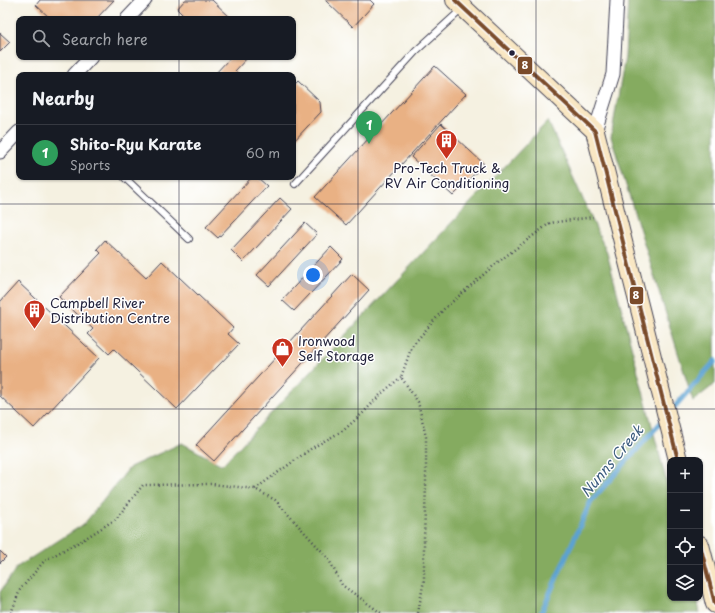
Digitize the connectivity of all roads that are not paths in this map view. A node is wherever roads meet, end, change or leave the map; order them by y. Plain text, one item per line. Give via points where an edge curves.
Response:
1 (146, 0) edge
2 (617, 0) edge
3 (459, 4) edge
4 (130, 16) edge
5 (88, 60) edge
6 (77, 72) edge
7 (595, 131) junction
8 (16, 135) edge
9 (0, 152) edge
10 (127, 180) edge
11 (295, 184) dead end
12 (189, 239) dead end
13 (677, 457) edge
14 (703, 558) edge
15 (715, 604) edge

1 - 4 street
2 - 7 street via 613,74
3 - 7 main road
3 - 11 lane
5 - 6 street
7 - 13 main road
8 - 9 street
10 - 12 lane
14 - 15 main road

